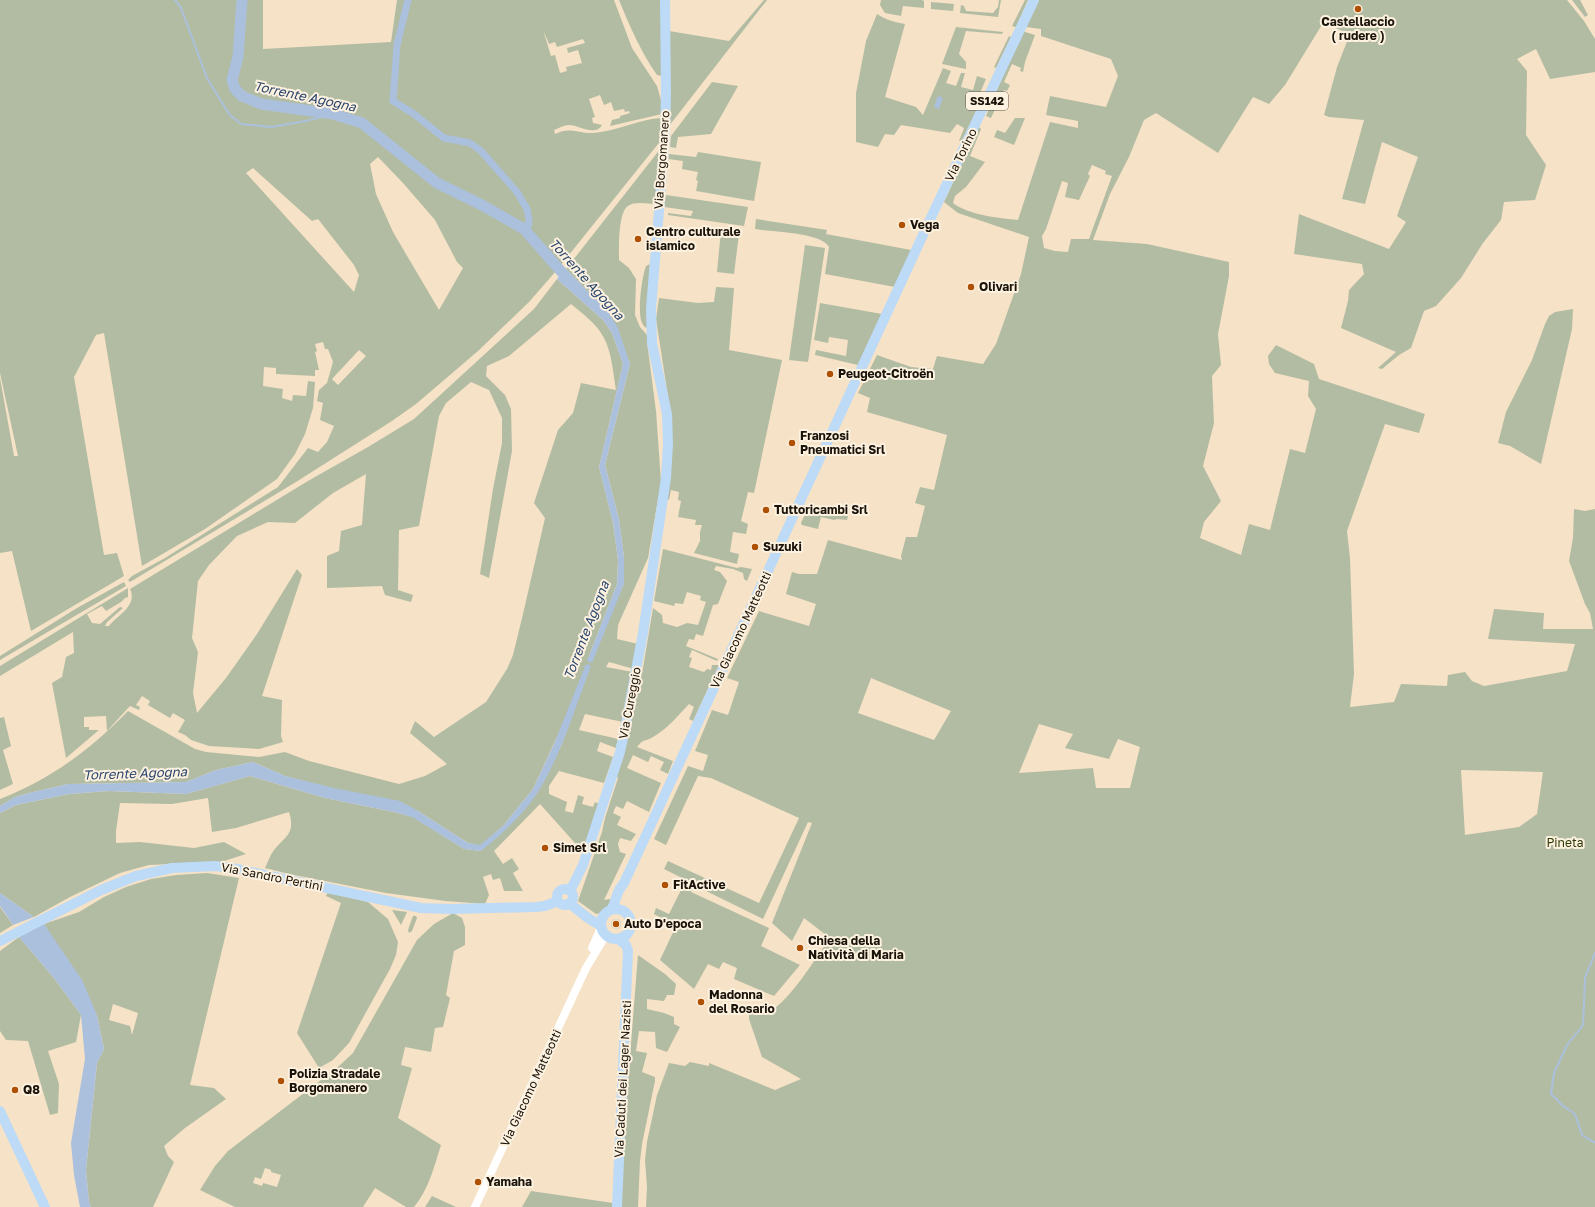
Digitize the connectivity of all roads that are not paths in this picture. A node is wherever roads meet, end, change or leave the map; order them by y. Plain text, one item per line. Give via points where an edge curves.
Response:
1 (665, 0) edge
2 (1034, 0) edge
3 (939, 202) joint
4 (661, 508) joint
5 (570, 892) junction
6 (558, 901) junction
7 (569, 903) junction
8 (616, 909) junction
9 (603, 927) junction
10 (629, 931) junction
11 (4, 939) edge
12 (618, 939) junction
13 (628, 951) junction
14 (0, 1111) edge
15 (45, 1207) edge
16 (475, 1207) edge
17 (617, 1207) edge

1 - 4 main road, Via Borgomanero via 665,138 651,309 652,343 667,414 667,463
2 - 3 main road, Via Torino / SS142
3 - 8 main road, Via Giacomo Matteotti via 624,883
4 - 5 main road, Via Cureggio via 643,633 620,752 583,865
5 - 6 main road via 566,889 560,890 557,895
5 - 7 main road via 572,897
6 - 7 main road via 563,904
6 - 11 main road, Via Sandro Pertini via 536,907 414,907 232,868 200,866 172,868 136,876 102,890
7 - 9 main road
8 - 9 main road via 606,913
8 - 10 main road via 630,917
9 - 12 main road via 613,938
9 - 16 street, Via Giacomo Matteotti
10 - 12 main road
10 - 13 main road, Via Caduti dei Lager Nazisti
12 - 13 main road via 626,945
13 - 17 main road, Via Caduti dei Lager Nazisti
14 - 15 main road

